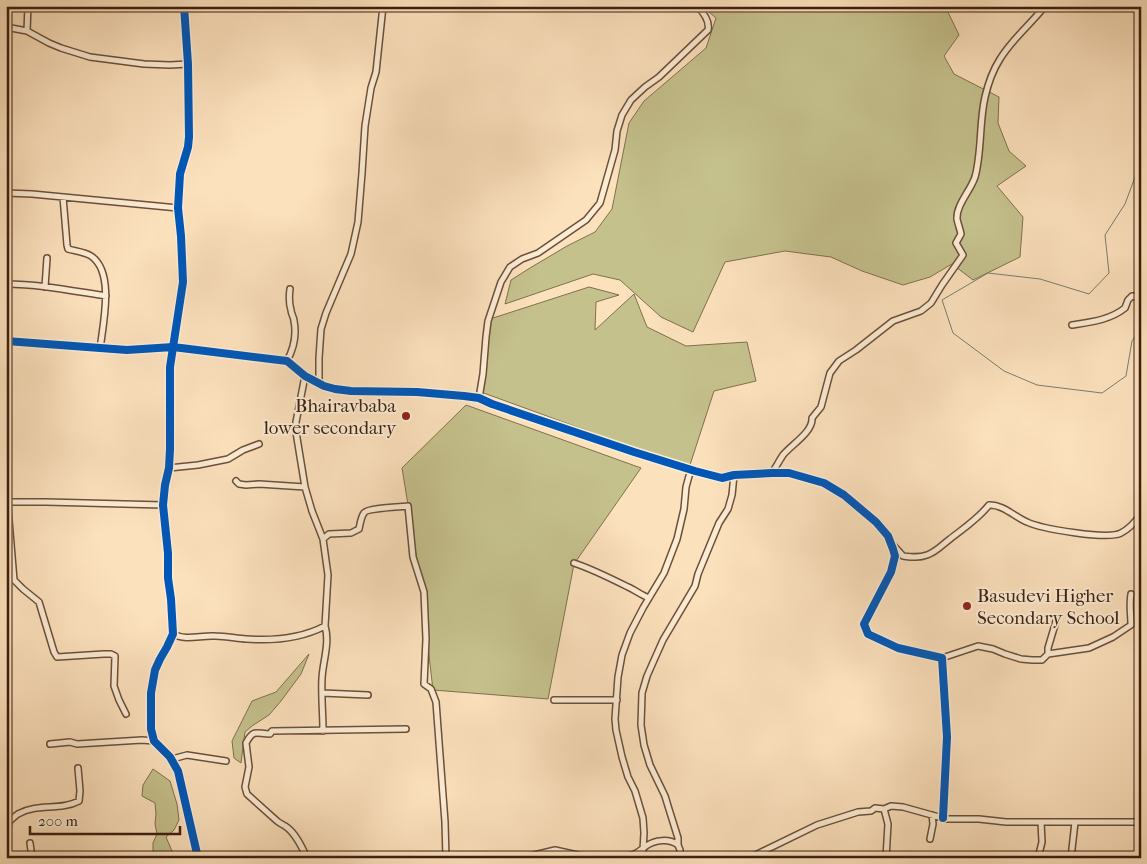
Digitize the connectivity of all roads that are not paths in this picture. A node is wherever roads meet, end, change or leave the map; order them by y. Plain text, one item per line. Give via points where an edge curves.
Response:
1 (28, 6) edge
2 (184, 6) edge
3 (384, 6) edge
4 (697, 6) edge
5 (1045, 6) edge
6 (6, 27) edge
7 (27, 31) junction
8 (188, 64) junction
9 (6, 193) edge
10 (63, 198) junction
11 (178, 208) junction
12 (47, 258) dead end
13 (6, 284) edge
14 (45, 287) junction
15 (290, 289) dead end
16 (106, 296) junction
17 (1141, 298) edge
18 (1072, 325) dead end
19 (6, 341) edge
20 (173, 347) junction
21 (100, 349) junction
22 (287, 361) junction
23 (305, 376) junction
24 (319, 383) junction
25 (480, 398) junction
26 (258, 444) dead end
27 (169, 468) junction
28 (693, 469) junction
29 (772, 472) junction
30 (734, 475) junction
31 (236, 481) dead end
32 (6, 484) edge
33 (305, 487) junction
34 (7, 502) edge
35 (163, 504) junction
36 (1141, 514) edge
37 (323, 539) junction
38 (891, 543) junction
39 (574, 563) dead end
40 (1131, 594) dead end
41 (649, 598) junction
42 (1057, 618) dead end
43 (326, 626) junction
44 (173, 634) junction
45 (1048, 654) junction
46 (942, 658) junction
47 (322, 693) junction
48 (368, 695) dead end
49 (554, 700) dead end
50 (617, 700) junction
51 (126, 714) dead end
52 (406, 729) dead end
53 (323, 730) junction
54 (154, 741) junction
55 (50, 744) dead end
56 (172, 760) junction
57 (226, 761) dead end
58 (78, 768) dead end
59 (884, 809) junction
60 (932, 815) junction
61 (943, 818) junction
62 (1041, 822) junction
63 (1075, 822) junction
64 (1141, 822) edge
65 (930, 839) dead end
66 (6, 842) edge
67 (30, 843) dead end
68 (678, 844) junction
69 (643, 850) junction
70 (32, 858) edge
71 (198, 858) edge
72 (307, 858) edge
73 (446, 858) edge
74 (522, 858) edge
75 (591, 858) edge
76 (620, 858) edge
77 (680, 858) edge
78 (749, 858) edge
79 (886, 858) edge
80 (1038, 858) edge
81 (1071, 858) edge

1 - 7 street
2 - 8 street
3 - 24 street via 376,72 364,126 358,222 352,254 322,329
4 - 25 street via 707,20 708,30 631,100 617,131 600,204 572,230 510,267 488,321
5 - 29 street via 1012,43 991,77 985,98 975,178 957,218 961,234 956,243 963,255 931,303 921,311 893,321 839,361 830,373 821,407 812,423
6 - 7 street
7 - 8 street via 55,46 90,57 144,64
8 - 11 street via 189,141 180,174
9 - 10 street
10 - 11 street
10 - 16 street via 68,249 90,255 100,266
11 - 20 street via 183,282
12 - 14 street
13 - 14 street
14 - 16 street
15 - 22 street via 296,332
16 - 21 street
17 - 18 street via 1132,296 1125,308 1107,318
19 - 21 street
20 - 21 street
20 - 22 street
20 - 27 street via 169,374
22 - 23 street
23 - 24 street
23 - 33 street via 296,432
24 - 25 street via 350,391 417,392
25 - 28 street via 554,426
26 - 27 street via 228,459
27 - 35 street
28 - 30 street via 722,478
28 - 41 street via 686,487 677,539 664,573
29 - 30 street
29 - 38 street via 790,473 824,483 876,522
30 - 68 street via 728,509 719,523 695,586 663,640 642,693 644,745 665,796
31 - 33 street via 246,485
32 - 34 street
33 - 37 street
34 - 35 street
34 - 51 street via 14,580 39,602 54,652 58,656 115,656 114,686
35 - 44 street
36 - 38 street via 1121,533 1109,536 1053,530 989,505 975,520 927,556 903,556
37 - 43 street via 328,576
37 - 73 street via 329,534 351,533 359,529 368,510 408,506 413,557 424,592 424,684 432,690 436,702
38 - 46 street via 894,556 891,572 864,624 868,634 898,648
39 - 41 street
40 - 45 street via 1132,625 1113,638 1089,648
41 - 50 street via 622,655
42 - 45 street
43 - 44 street via 302,636 273,640 220,636 186,638
43 - 47 street
44 - 54 street via 155,670 152,685 151,729
45 - 46 street via 1042,660 1032,660 978,646
46 - 61 street via 946,737
47 - 48 street
47 - 53 street
49 - 50 street
50 - 69 street via 616,730 643,818
52 - 53 street
53 - 72 street via 257,732 246,743 249,767 245,787 247,794 286,826
54 - 55 street
54 - 56 street
56 - 57 street via 187,755
56 - 71 street via 178,771
58 - 66 street via 79,801 33,808 18,814 9,822
59 - 60 street via 902,807
59 - 78 street via 858,812 817,825
59 - 79 street via 888,824
60 - 61 street
60 - 65 street
61 - 62 street
62 - 63 street
62 - 80 street via 1042,842
63 - 64 street
63 - 81 street
67 - 70 street
68 - 69 street via 664,840
68 - 77 street
69 - 76 street
74 - 75 street via 555,850

